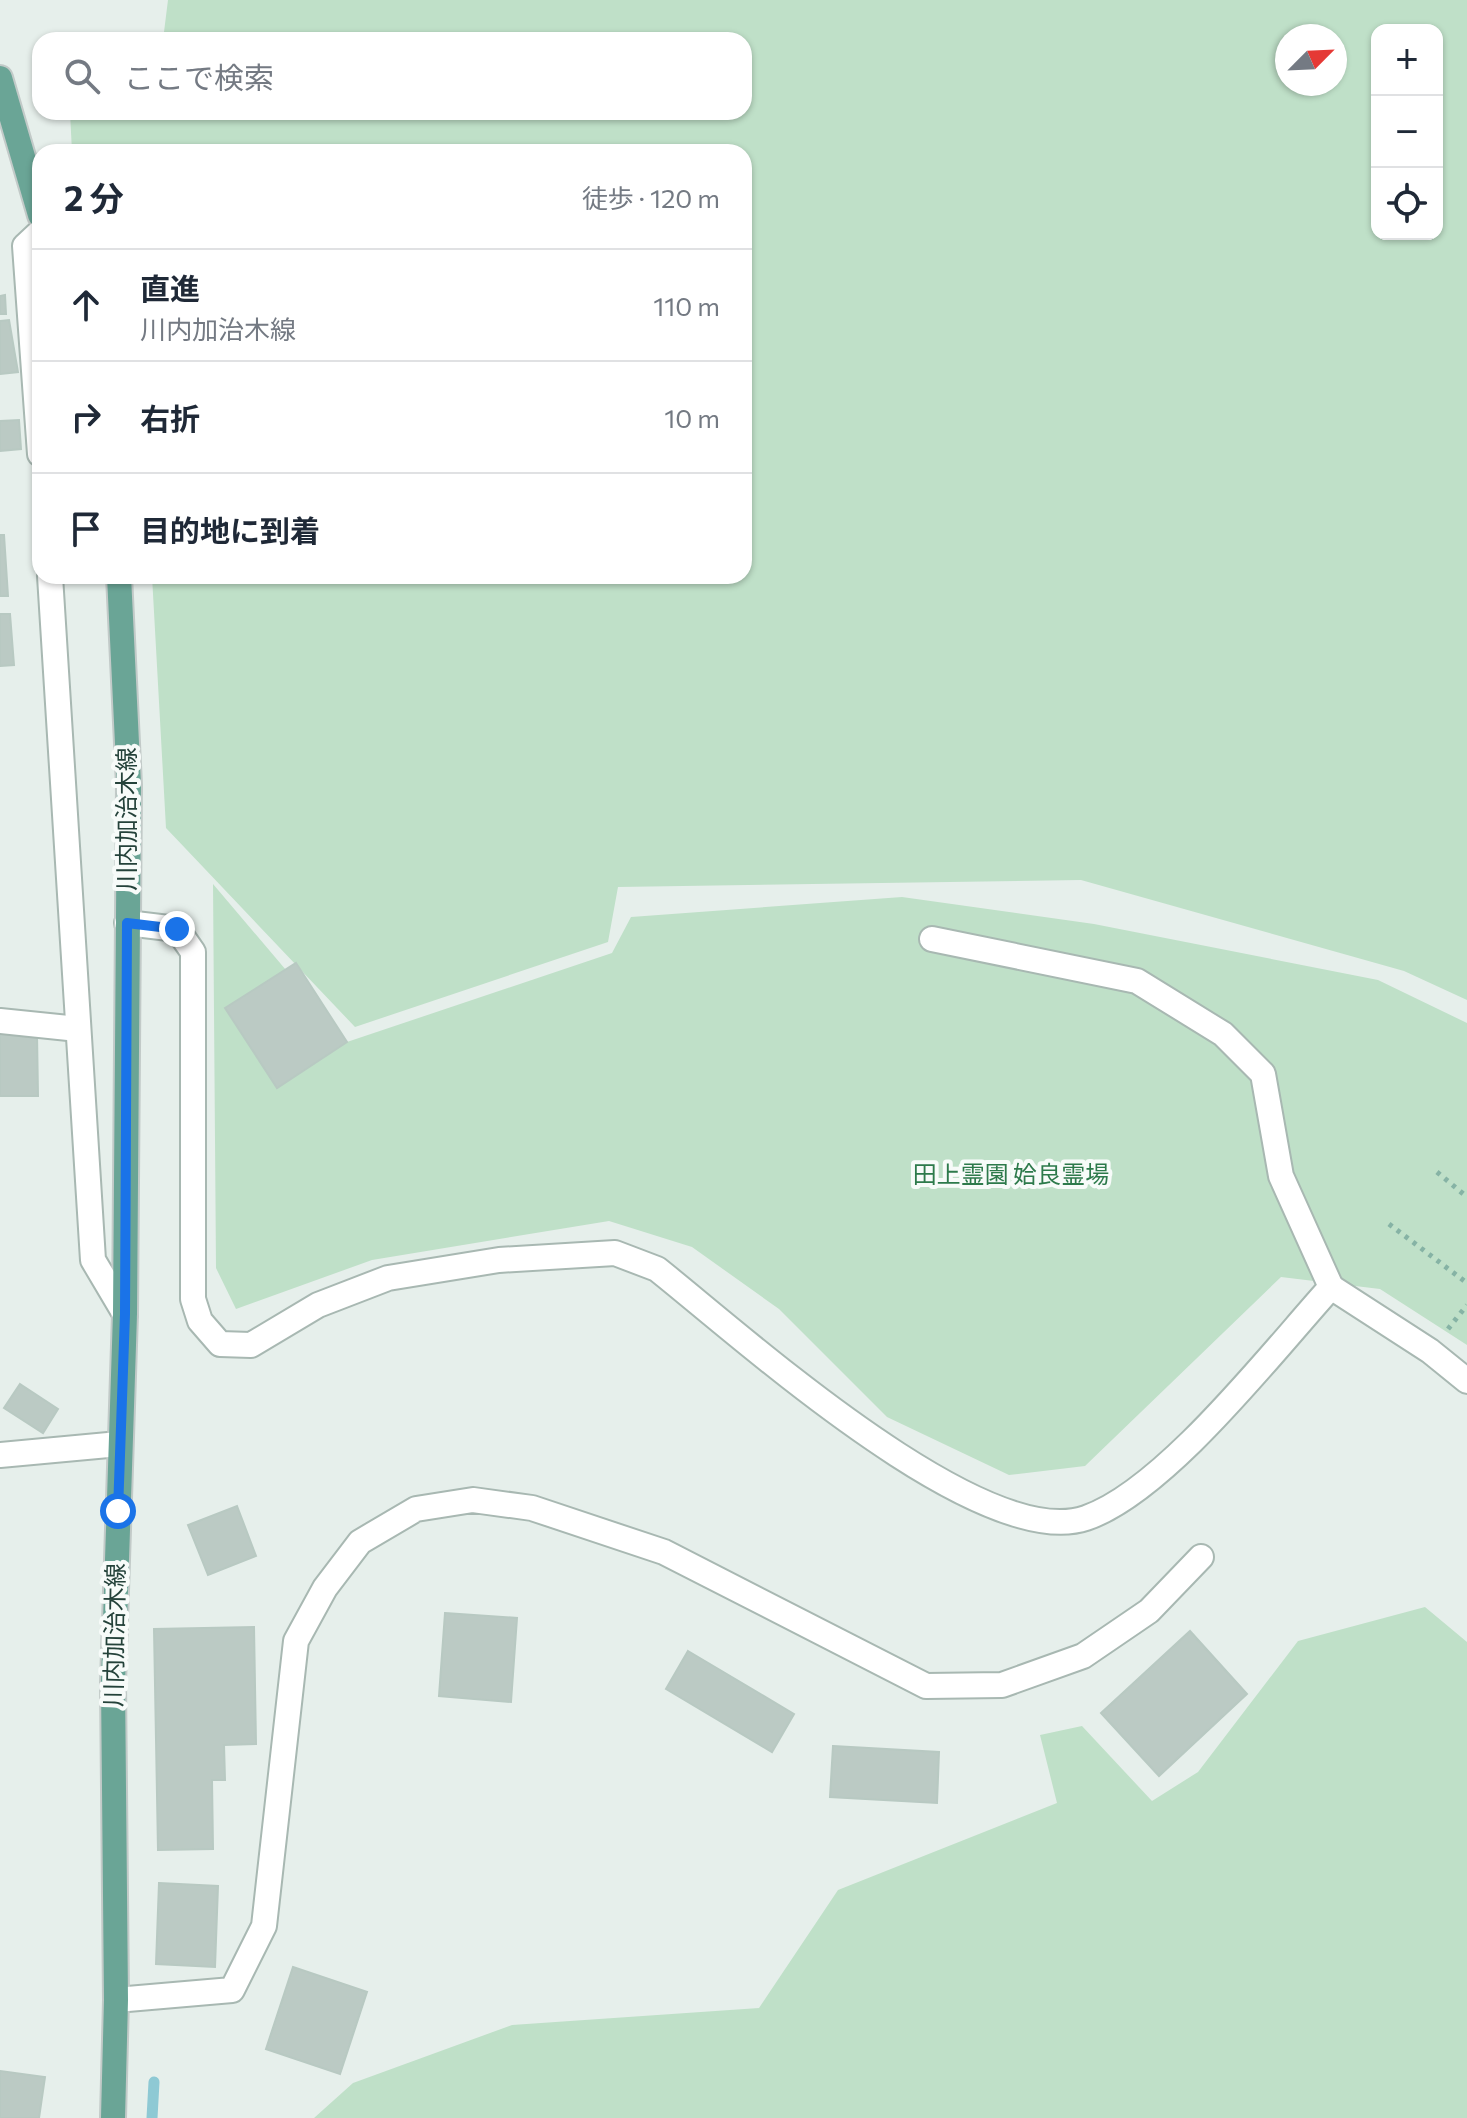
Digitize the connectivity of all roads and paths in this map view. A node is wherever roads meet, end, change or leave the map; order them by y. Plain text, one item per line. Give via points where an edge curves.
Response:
1 (0, 78) edge
2 (32, 188) edge
3 (32, 239) edge
4 (32, 343) edge
5 (50, 584) edge
6 (119, 584) edge
7 (127, 923) junction
8 (932, 939) dead end
9 (0, 1021) edge
10 (78, 1029) junction
11 (1437, 1172) dead end
12 (1467, 1197) edge
13 (1389, 1224) dead end
14 (1467, 1283) edge
15 (1331, 1287) junction
16 (125, 1314) junction
17 (1467, 1381) edge
18 (119, 1444) junction
19 (0, 1455) edge
20 (1201, 1557) dead end
21 (116, 2000) junction
22 (113, 2118) edge

1 - 2 main road
3 - 4 street via 25,246
5 - 10 street
6 - 7 main road, 川内加治木線 via 129,785
7 - 15 street via 177,929 193,952 193,1299 200,1321 220,1344 251,1345 318,1305 388,1278 499,1260 615,1253 657,1269 877,1444 961,1494 1036,1519 1084,1519 1131,1493 1188,1445
7 - 16 main road, 川内加治木線
8 - 15 street via 1137,981 1223,1034 1263,1074 1281,1176
9 - 10 street
10 - 16 street via 93,1260
11 - 12 path
13 - 14 path
15 - 17 street
16 - 18 main road, 川内加治木線
18 - 19 street
18 - 21 main road, 川内加治木線 via 113,1683
20 - 21 street via 1149,1611 1083,1656 1002,1685 926,1686 664,1552 532,1508 473,1500 416,1509 360,1542 325,1588 296,1641 264,1926 232,1990
21 - 22 main road, 川内加治木線

